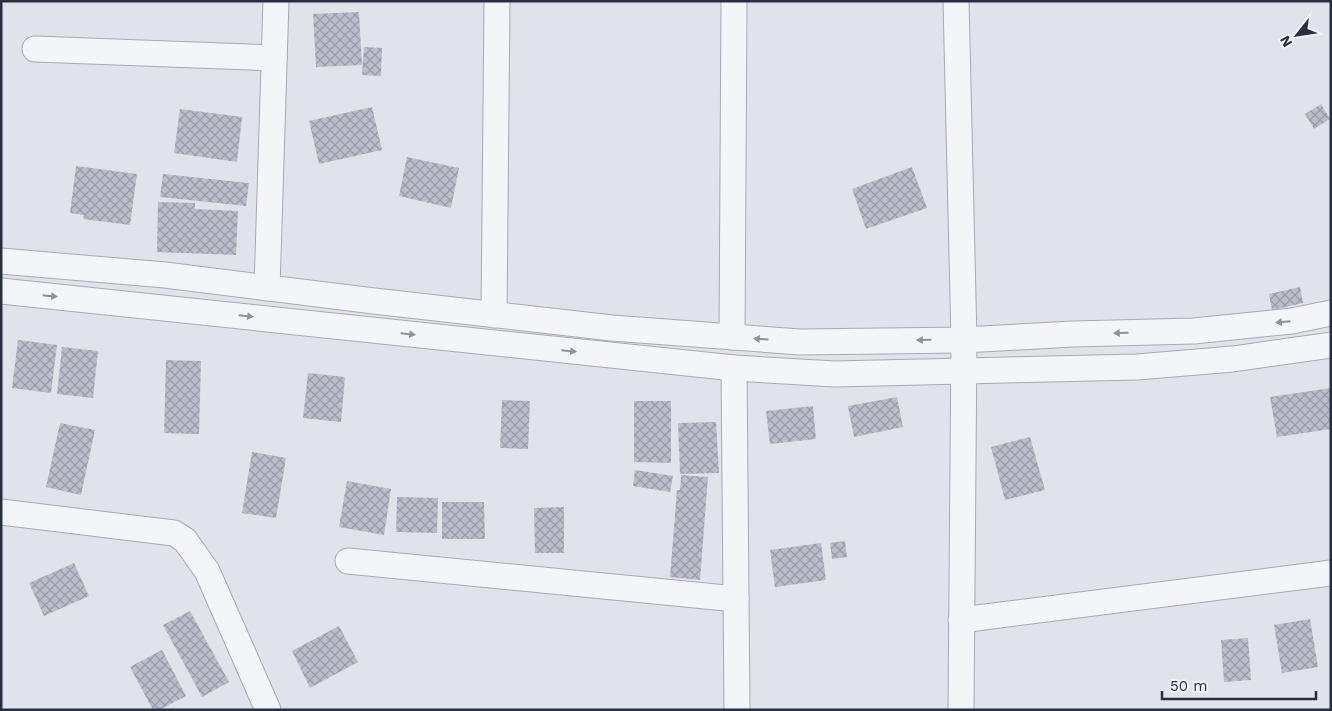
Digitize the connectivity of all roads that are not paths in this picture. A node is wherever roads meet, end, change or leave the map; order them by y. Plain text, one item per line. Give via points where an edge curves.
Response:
1 (276, 1) edge
2 (497, 1) edge
3 (734, 1) edge
4 (956, 1) edge
5 (35, 49) dead end
6 (274, 58) junction
7 (1, 261) edge
8 (219, 282) junction
9 (267, 288) junction
10 (1, 290) edge
11 (214, 313) junction
12 (1331, 313) edge
13 (494, 315) junction
14 (612, 328) junction
15 (1194, 331) junction
16 (732, 337) junction
17 (964, 340) junction
18 (1331, 345) edge
19 (609, 356) junction
20 (1193, 362) junction
21 (734, 368) junction
22 (963, 370) junction
23 (1, 512) edge
24 (348, 561) dead end
25 (1331, 573) edge
26 (736, 599) junction
27 (961, 620) junction
28 (268, 710) edge
29 (737, 710) edge
30 (961, 710) edge

1 - 6 street
2 - 13 street
3 - 16 street
4 - 17 street
5 - 6 street
6 - 9 street
7 - 8 street
8 - 9 street
8 - 11 street
9 - 13 street
10 -> 11 street
11 -> 19 street
12 -> 15 street via 1292,321
13 - 14 street
14 - 16 street
14 - 19 street
15 -> 17 street
15 - 20 street
17 -> 16 street via 800,342
17 - 22 street
18 - 20 street
19 - 21 street
20 - 22 street via 1137,367
21 - 22 street via 835,374
21 - 26 street
22 - 27 street
23 - 28 street via 174,533 185,540 206,571
24 - 26 street
25 - 27 street
26 - 29 street
27 - 30 street

